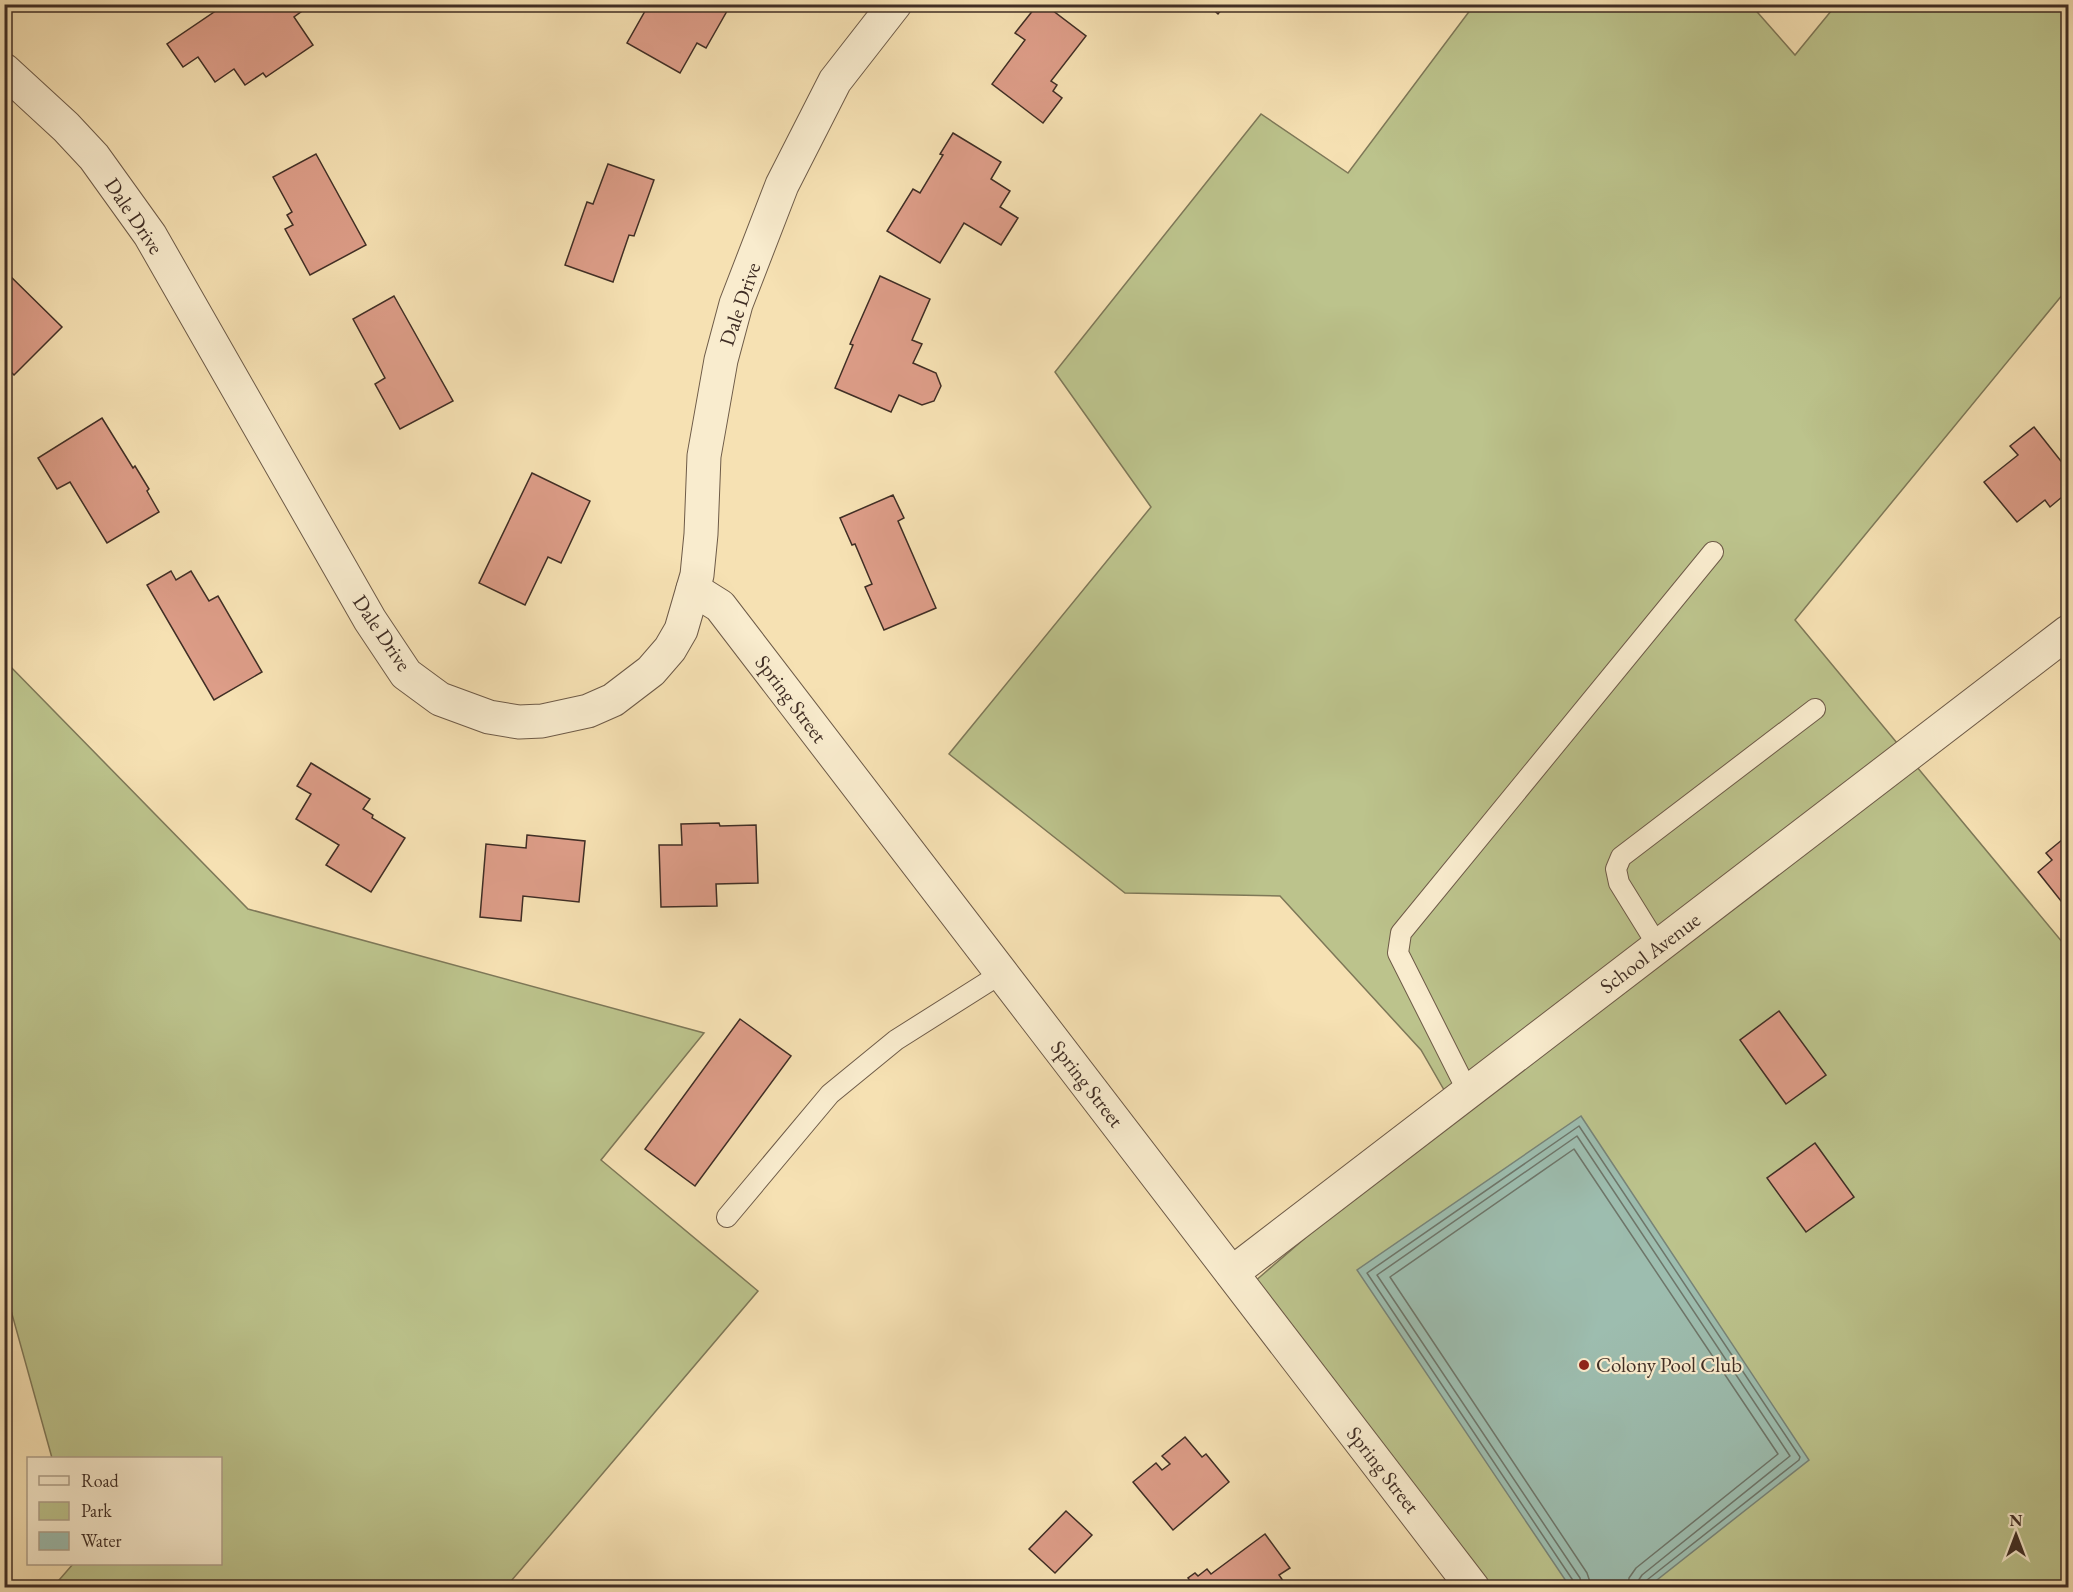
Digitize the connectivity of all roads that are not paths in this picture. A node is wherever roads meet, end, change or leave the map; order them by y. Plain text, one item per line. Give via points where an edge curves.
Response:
1 (895, 4) edge
2 (5, 72) edge
3 (1713, 552) dead end
4 (693, 589) junction
5 (2068, 633) edge
6 (1815, 709) dead end
7 (1658, 946) junction
8 (1002, 973) junction
9 (1468, 1092) junction
10 (727, 1217) dead end
11 (1232, 1272) junction
12 (1473, 1587) edge

1 - 4 street, Dale Drive via 835,81 782,185 736,304 708,424
2 - 4 street, Dale Drive via 94,157 150,235 370,620 406,674 440,699 489,717 542,721 588,711 613,700 651,671 670,649 681,630
3 - 9 lane via 1401,933 1398,953
4 - 8 street, Spring Street via 720,606
5 - 7 street, School Avenue
6 - 7 lane via 1621,857 1616,868 1619,883
7 - 9 street, School Avenue
8 - 10 lane via 896,1040 830,1094
8 - 11 street, Spring Street
9 - 11 street, School Avenue
11 - 12 street, Spring Street

